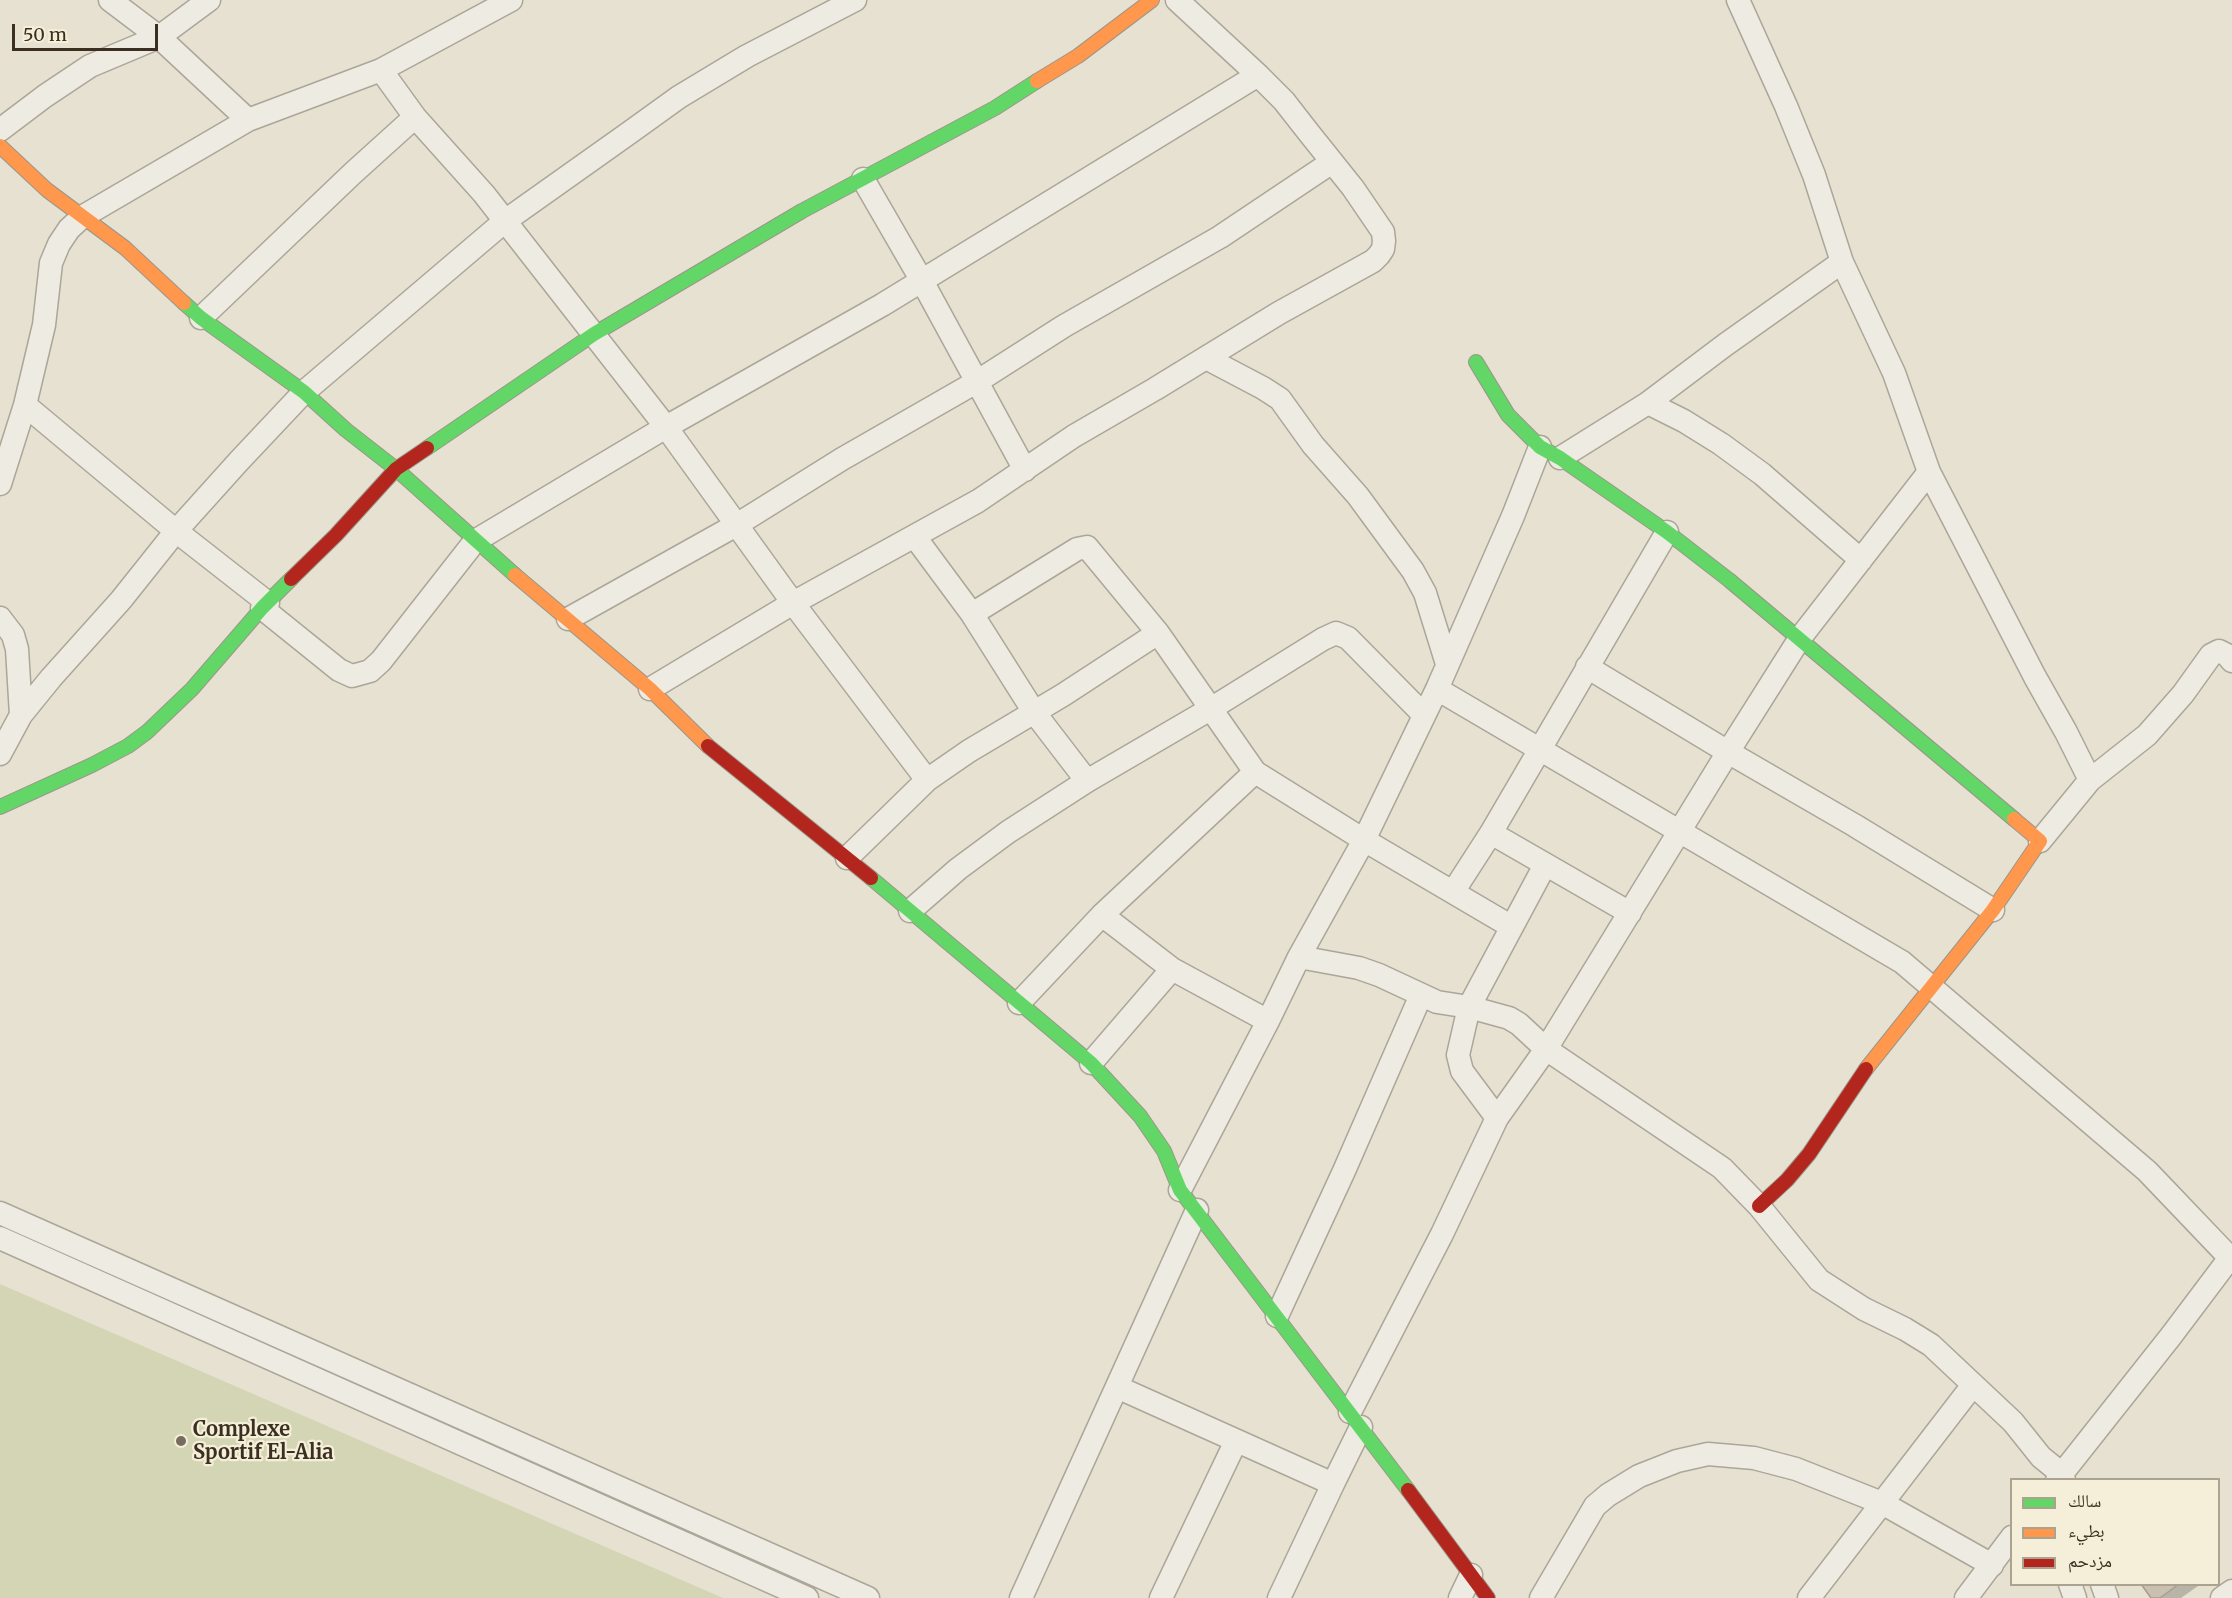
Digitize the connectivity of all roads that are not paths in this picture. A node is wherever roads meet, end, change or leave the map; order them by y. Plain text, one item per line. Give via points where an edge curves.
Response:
1 (110, 0) edge
2 (209, 0) edge
3 (511, 0) edge
4 (855, 0) edge
5 (1152, 0) edge
6 (1177, 0) edge
7 (1737, 0) edge
8 (159, 37) junction
9 (381, 70) junction
10 (1258, 75) junction
11 (415, 117) junction
12 (248, 120) junction
13 (0, 130) edge
14 (0, 146) edge
15 (1332, 162) junction
16 (863, 179) junction
17 (82, 217) junction
18 (505, 221) junction
19 (1842, 262) junction
20 (922, 281) junction
21 (201, 318) junction
22 (594, 334) junction
23 (1206, 358) junction
24 (1476, 362) dead end
25 (978, 381) junction
26 (304, 392) junction
27 (1648, 403) junction
28 (25, 405) junction
29 (666, 427) junction
30 (1540, 447) junction
31 (1560, 458) junction
32 (396, 469) junction
33 (1025, 470) junction
34 (1929, 472) junction
35 (0, 484) edge
36 (738, 524) junction
37 (176, 531) junction
38 (1667, 532) junction
39 (915, 537) junction
40 (475, 541) junction
41 (1861, 560) junction
42 (793, 603) junction
43 (265, 605) junction
44 (972, 614) junction
45 (0, 618) edge
46 (568, 619) junction
47 (1158, 633) junction
48 (1800, 638) junction
49 (2232, 661) edge
50 (1447, 664) junction
51 (1587, 667) junction
52 (650, 689) junction
53 (1437, 689) junction
54 (1212, 708) junction
55 (1034, 712) junction
56 (21, 715) junction
57 (1424, 715) junction
58 (1539, 749) junction
59 (1728, 752) junction
60 (0, 754) edge
61 (1256, 772) junction
62 (927, 780) junction
63 (2090, 780) junction
64 (1087, 781) junction
65 (0, 807) edge
66 (1680, 832) junction
67 (1491, 833) junction
68 (1364, 840) junction
69 (2040, 841) junction
70 (847, 858) junction
71 (1545, 865) junction
72 (1453, 892) junction
73 (1993, 910) junction
74 (910, 911) junction
75 (1630, 914) junction
76 (1102, 915) junction
77 (1512, 927) junction
78 (1299, 957) junction
79 (1172, 969) junction
80 (1932, 988) junction
81 (1421, 995) junction
82 (1019, 1003) junction
83 (1470, 1007) junction
84 (1268, 1021) junction
85 (1546, 1049) junction
86 (1091, 1063) junction
87 (1497, 1118) junction
88 (1180, 1190) junction
89 (1759, 1206) junction
90 (1197, 1210) junction
91 (0, 1213) edge
92 (0, 1238) edge
93 (2231, 1257) edge
94 (1277, 1316) junction
95 (1973, 1385) junction
96 (1117, 1387) junction
97 (1355, 1420) junction
98 (1236, 1441) junction
99 (2053, 1474) edge
100 (1333, 1484) junction
101 (1882, 1503) junction
102 (2010, 1541) edge
103 (1992, 1565) junction
104 (1471, 1575) junction
105 (2232, 1591) edge
106 (807, 1598) edge
107 (868, 1598) edge
108 (1021, 1598) edge
109 (1161, 1598) edge
110 (1279, 1598) edge
111 (1460, 1598) edge
112 (1488, 1598) edge
113 (1541, 1598) edge
114 (1809, 1598) edge
115 (1966, 1598) edge
116 (2222, 1598) edge

1 - 8 street
2 - 8 street
3 - 9 street
4 - 18 street via 747,56 679,97
5 - 16 street via 1078,56 995,108
6 - 10 street
7 - 19 street via 1814,175
8 - 12 street
8 - 13 street via 90,66
9 - 11 street
9 - 12 street
10 - 15 street
10 - 20 street
11 - 18 street
11 - 21 street
12 - 17 street
14 - 17 street
15 - 23 street via 1383,232 1383,249 1379,255
15 - 25 street via 1220,237 1064,326
16 - 20 street
16 - 22 street
17 - 21 street via 125,248
17 - 28 street via 64,236 51,263 44,325
18 - 22 street
18 - 26 street
19 - 27 street
19 - 34 street via 1894,373
20 - 25 street
20 - 29 street
21 - 26 street
22 - 29 street
22 - 32 street
23 - 33 street via 1074,436
23 - 50 street via 1280,399 1313,445 1358,496 1425,593
24 - 30 street via 1508,415
25 - 33 street
25 - 36 street
26 - 32 street
26 - 37 street
27 - 31 street
27 - 41 street via 1684,421 1762,474
28 - 35 street
28 - 37 street
29 - 36 street
29 - 40 street
30 - 31 street
30 - 50 street
31 - 38 street
32 - 40 street
32 - 43 street
33 - 39 street
34 - 41 street
34 - 63 street
36 - 42 street
36 - 46 street
37 - 43 street
37 - 56 street
38 - 48 street
38 - 51 street
39 - 42 street
39 - 44 street
40 - 43 street via 381,661 360,675 339,670
40 - 46 street
41 - 48 street
42 - 52 street
42 - 62 street
43 - 65 street via 192,689 147,732 92,765
44 - 47 street via 1077,549 1087,547
44 - 55 street
45 - 56 street via 13,635 17,649
46 - 52 street
47 - 54 street
47 - 55 street
48 - 59 street
48 - 69 street
49 - 63 street via 2219,651 2211,655 2147,735
50 - 53 street
51 - 58 street
51 - 59 street
52 - 70 street via 696,736
53 - 57 street
53 - 58 street
54 - 57 street via 1336,633 1348,638
54 - 61 street
54 - 64 street
55 - 62 street
55 - 64 street
56 - 60 street
57 - 68 street
58 - 66 street
58 - 67 street
59 - 66 street
59 - 73 street
61 - 68 street
61 - 76 street
62 - 70 street
63 - 69 street
64 - 74 street via 1008,832
66 - 75 street
66 - 80 street via 1902,962
67 - 71 street
67 - 72 street
68 - 72 street
68 - 78 street
69 - 73 street
70 - 74 street
71 - 75 street
71 - 77 street
72 - 77 street
73 - 80 street
74 - 82 street
75 - 85 street
76 - 79 street
76 - 82 street
77 - 83 street
78 - 81 street via 1359,968
78 - 84 street
79 - 84 street
79 - 86 street
80 - 89 street via 1869,1065 1809,1154
80 - 93 street via 2147,1171
81 - 83 street
81 - 94 street
82 - 86 street
83 - 85 street via 1509,1018
83 - 87 street via 1459,1065
84 - 88 street
85 - 87 street
85 - 89 street via 1722,1168
86 - 88 street via 1140,1116 1164,1151
87 - 97 street
88 - 90 street
89 - 95 street via 1819,1280 1931,1345
90 - 94 street
90 - 96 street
91 - 107 street
92 - 106 street
93 - 99 street via 2171,1336
94 - 97 street
95 - 99 street via 2013,1422
95 - 101 street
96 - 98 street
96 - 108 street
97 - 100 street
97 - 104 street
98 - 100 street
98 - 109 street
100 - 110 street
101 - 103 street
101 - 113 street via 1796,1469 1755,1458 1708,1454 1677,1461 1640,1476 1595,1506
101 - 114 street
102 - 103 street
103 - 115 street
104 - 111 street
104 - 112 street
105 - 116 street

